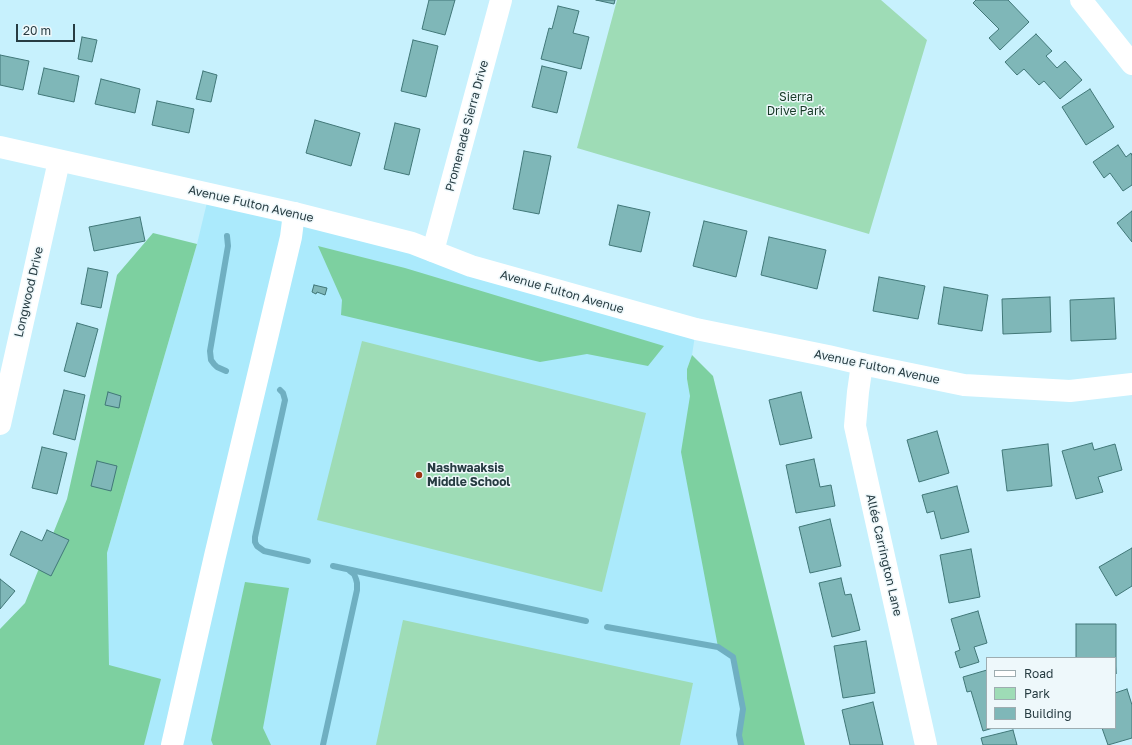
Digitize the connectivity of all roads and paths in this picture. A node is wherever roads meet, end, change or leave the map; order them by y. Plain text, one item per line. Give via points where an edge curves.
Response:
1 (501, 0) edge
2 (1081, 0) edge
3 (1132, 64) edge
4 (0, 147) edge
5 (59, 161) junction
6 (294, 213) junction
7 (433, 251) junction
8 (862, 364) junction
9 (1132, 384) edge
10 (0, 424) edge
11 (172, 745) edge
12 (926, 745) edge

1 - 7 street, Promenade Sierra Drive
2 - 3 street
4 - 5 street, Avenue Fulton Avenue
5 - 6 street, Avenue Fulton Avenue
5 - 10 street, Longwood Drive
6 - 7 street, Avenue Fulton Avenue via 412,243
6 - 11 street via 291,237
7 - 8 street, Avenue Fulton Avenue via 470,266 696,330
8 - 9 street, Avenue Fulton Avenue via 964,385 1070,391
8 - 12 street, Allée Carrington Lane via 855,426

